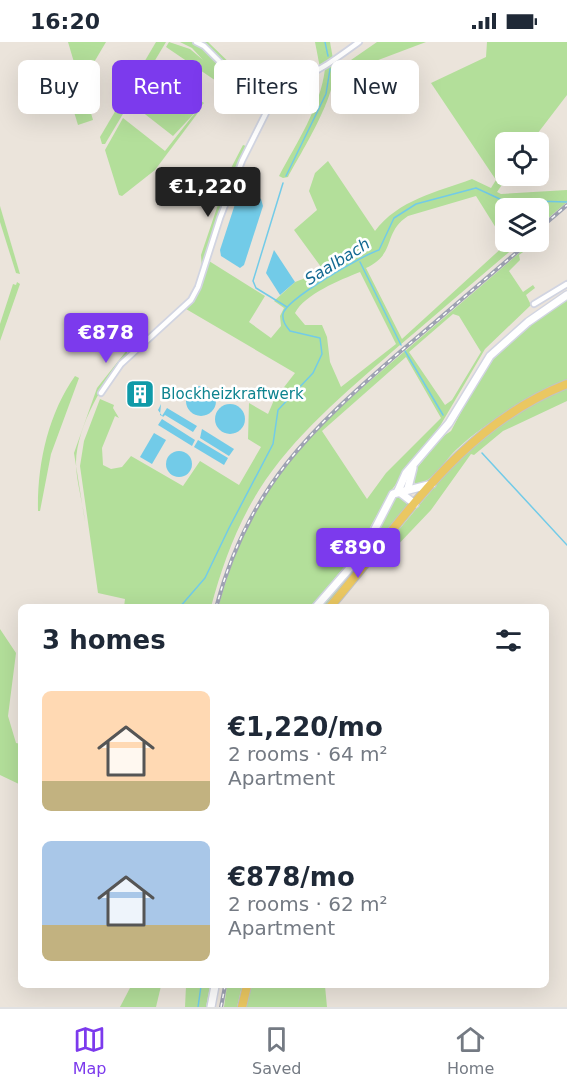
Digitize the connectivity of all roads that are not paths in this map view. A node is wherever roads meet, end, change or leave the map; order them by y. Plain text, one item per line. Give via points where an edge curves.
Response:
1 (196, 42) edge
2 (359, 42) edge
3 (218, 60) edge
4 (319, 70) edge
5 (266, 114) edge
6 (567, 284) edge
7 (567, 295) edge
8 (534, 304) dead end
9 (567, 384) edge
10 (101, 393) dead end
11 (415, 463) junction
12 (432, 484) junction
13 (408, 488) junction
14 (398, 491) junction
15 (418, 500) junction
16 (318, 604) edge
17 (332, 604) edge
18 (215, 988) edge
19 (247, 988) edge
20 (211, 1007) edge
21 (242, 1007) edge

1 - 3 street
2 - 4 street
5 - 10 street via 242,161 190,300 121,364
6 - 8 street
7 - 11 street via 528,322 490,356 449,423
9 - 12 main road via 529,402 481,433
11 - 13 street
11 - 14 street
12 - 13 street
12 - 15 main road
13 - 14 street
13 - 15 street
14 - 15 street
14 - 16 street via 391,497 362,554
15 - 17 main road
18 - 20 street
19 - 21 main road

